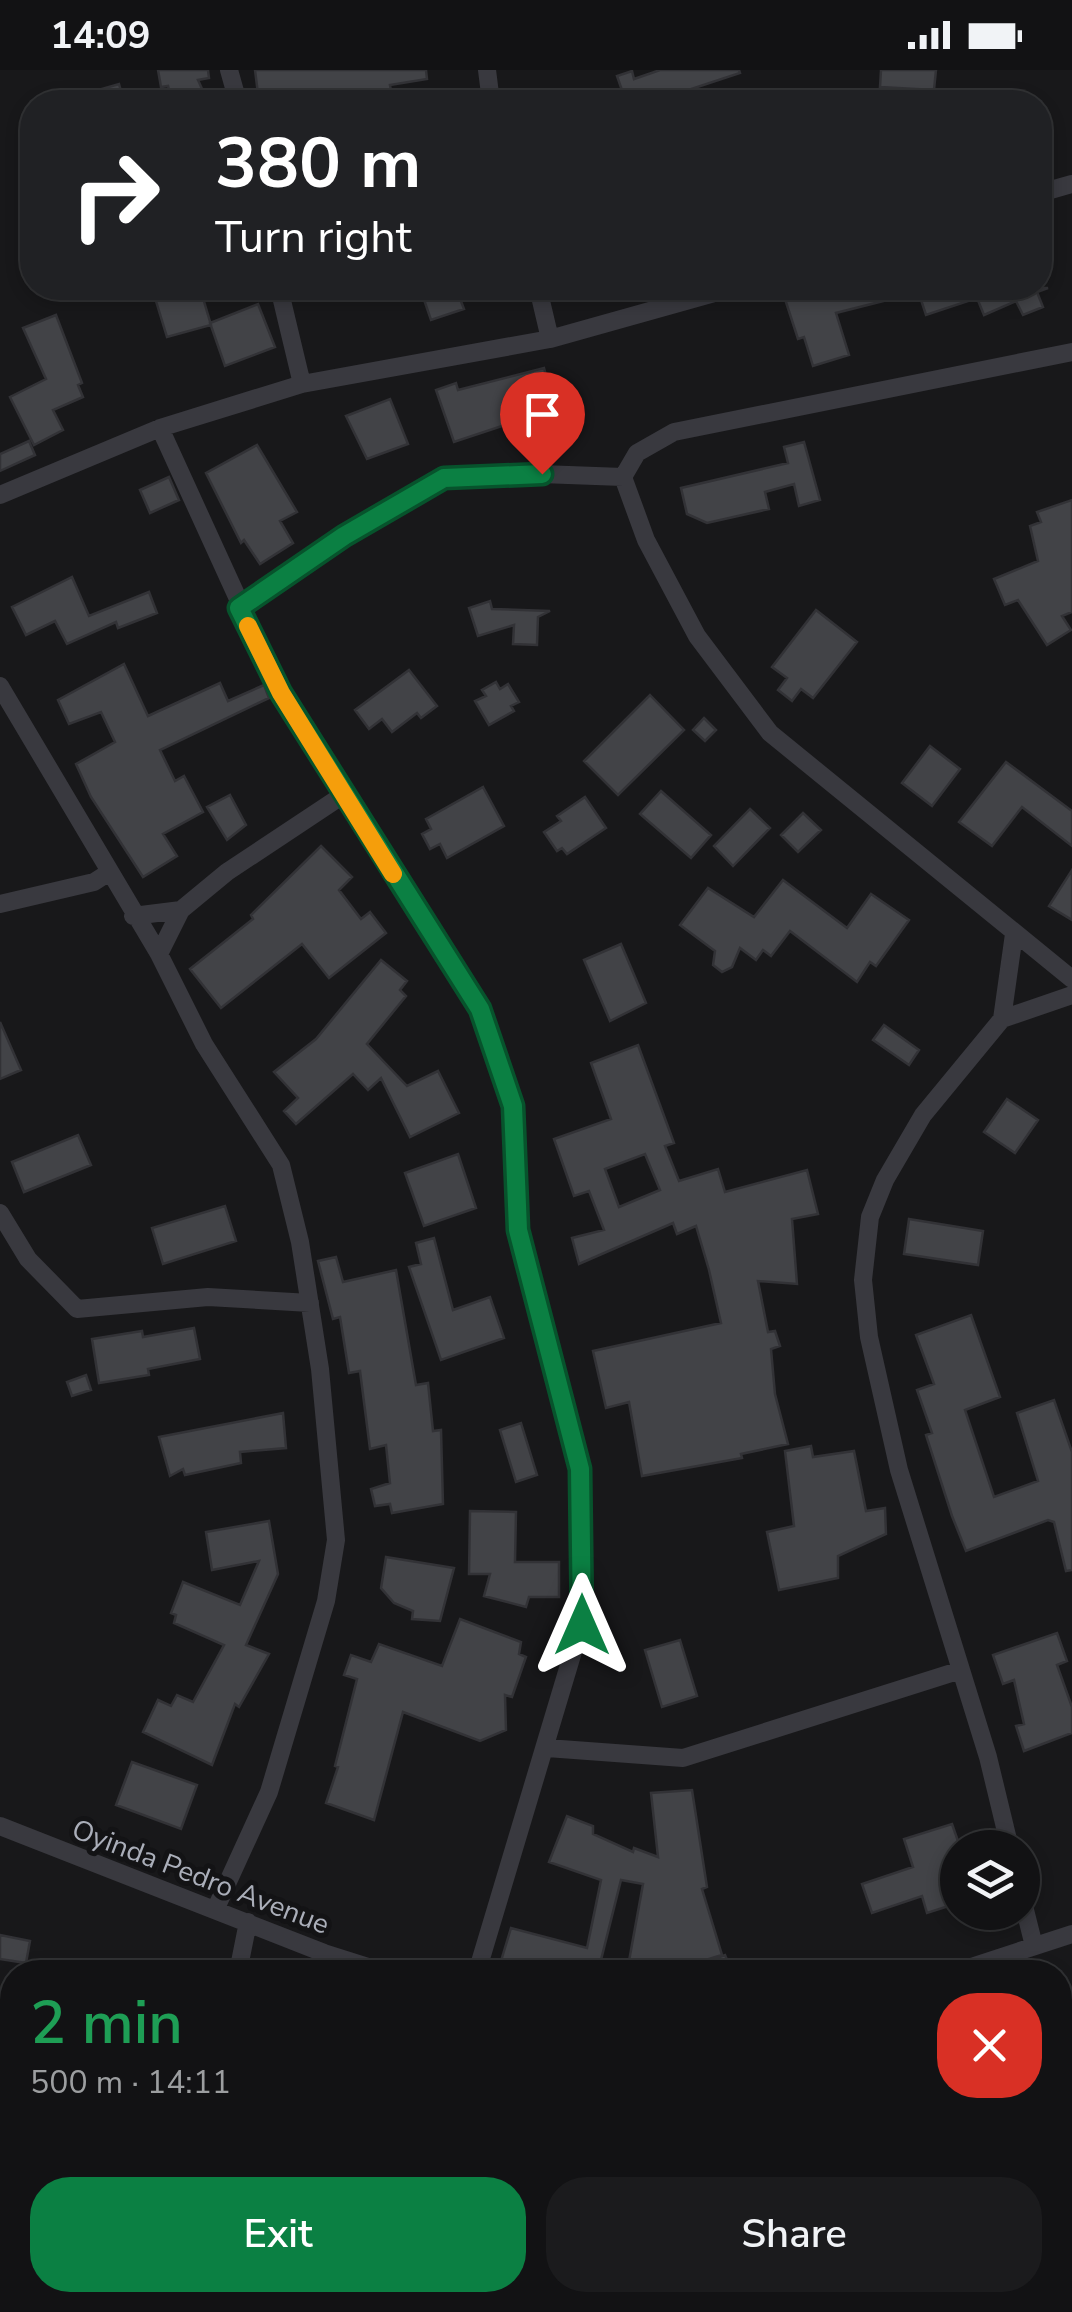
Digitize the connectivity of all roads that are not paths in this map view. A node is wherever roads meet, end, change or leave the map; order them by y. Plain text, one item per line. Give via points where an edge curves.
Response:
1 (282, 300) edge
2 (541, 300) edge
3 (689, 300) edge
4 (550, 339) junction
5 (1072, 352) edge
6 (302, 384) junction
7 (160, 428) junction
8 (624, 477) junction
9 (0, 495) edge
10 (239, 608) junction
11 (0, 686) edge
12 (343, 795) junction
13 (108, 874) junction
14 (0, 904) edge
15 (181, 910) junction
16 (133, 916) junction
17 (1014, 934) junction
18 (159, 954) junction
19 (1072, 979) edge
20 (1072, 995) edge
21 (1002, 1019) junction
22 (0, 1213) edge
23 (310, 1302) junction
24 (961, 1670) junction
25 (547, 1748) junction
26 (0, 1826) edge
27 (1005, 1830) edge
28 (216, 1908) junction
29 (248, 1922) junction
30 (1030, 1930) edge
31 (1072, 1934) edge
32 (1034, 1946) junction
33 (240, 1960) edge
34 (351, 1960) edge
35 (480, 1960) edge
36 (992, 1960) edge

1 - 6 street
2 - 4 street
3 - 4 street
4 - 6 street
5 - 8 street via 674,432 637,454
6 - 7 street
7 - 9 street
7 - 10 street
8 - 10 street via 444,478
8 - 17 street via 646,540 697,636 770,733
10 - 12 street
11 - 13 street
12 - 15 street
12 - 25 street via 480,1009 513,1106 518,1230 580,1469 582,1625
13 - 14 street
13 - 16 street
15 - 16 street
15 - 18 street
16 - 18 street
17 - 19 street
17 - 21 street
18 - 23 street via 204,1044 282,1165
20 - 21 street
21 - 24 street via 922,1115 886,1180 870,1217 863,1280 868,1337 899,1470
22 - 23 street via 28,1259 76,1310 208,1296
23 - 28 street via 336,1540 326,1602 268,1792
24 - 25 street via 683,1758
24 - 27 street
25 - 35 street
26 - 28 street, Oyinda Pedro Avenue
28 - 29 street, Oyinda Pedro Avenue
29 - 33 street
29 - 34 street, Oyinda Pedro Avenue
30 - 32 street
31 - 32 street
32 - 36 street

